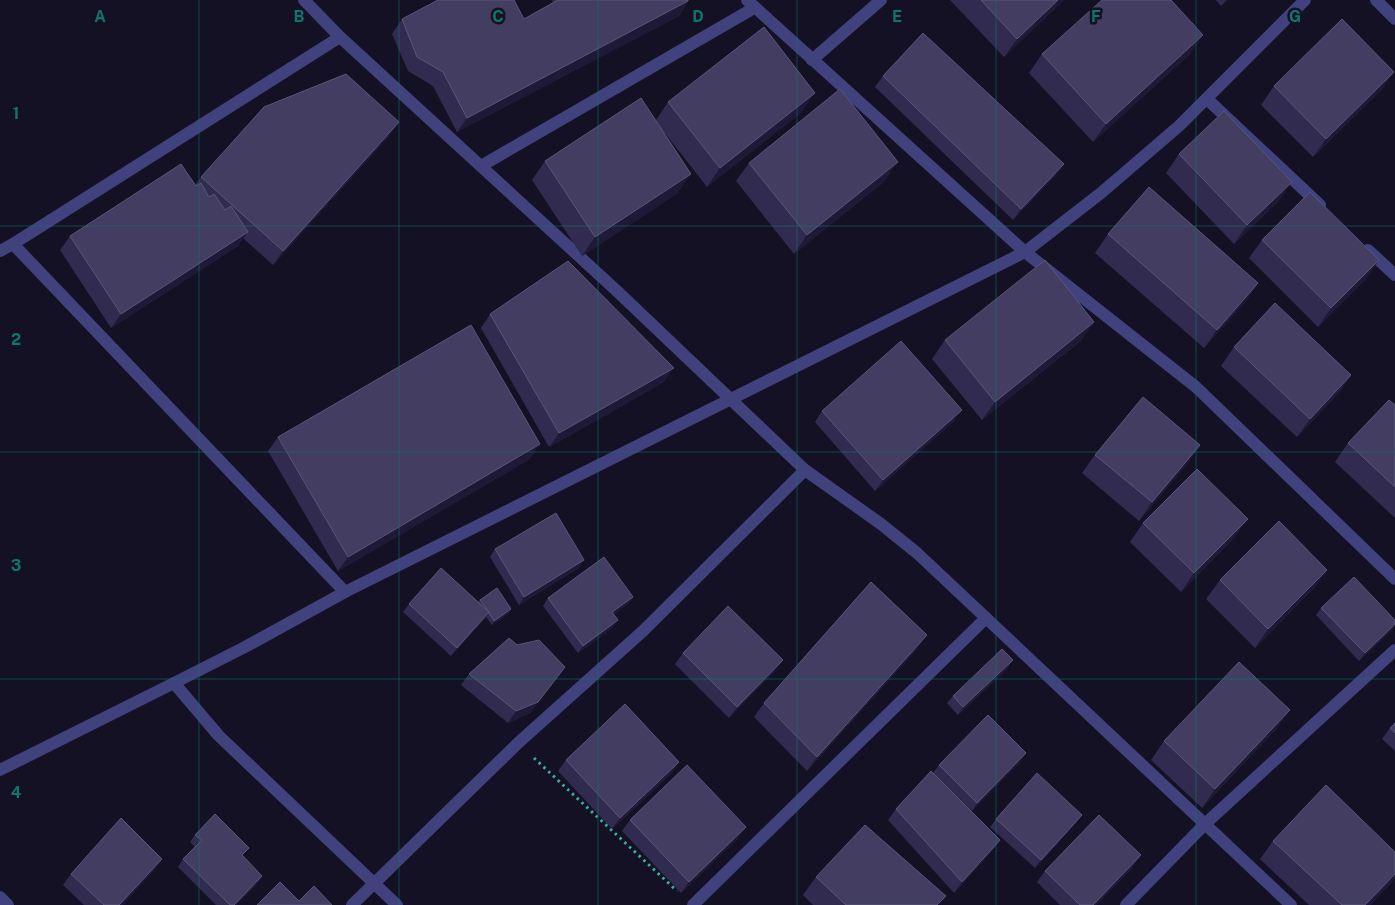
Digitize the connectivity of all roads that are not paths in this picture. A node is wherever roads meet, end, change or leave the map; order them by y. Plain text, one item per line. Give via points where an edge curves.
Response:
1 (304, 0) edge
2 (881, 0) edge
3 (1305, 0) edge
4 (1376, 0) edge
5 (750, 4) edge
6 (1395, 19) edge
7 (340, 37) junction
8 (812, 60) junction
9 (1207, 99) junction
10 (481, 166) junction
11 (1330, 214) edge
12 (1359, 241) edge
13 (13, 244) junction
14 (0, 251) edge
15 (1025, 252) junction
16 (1395, 275) edge
17 (730, 398) junction
18 (805, 470) junction
19 (1395, 580) edge
20 (345, 592) junction
21 (986, 618) junction
22 (1395, 650) edge
23 (174, 683) junction
24 (0, 770) edge
25 (1205, 824) junction
26 (373, 883) junction
27 (0, 897) edge
28 (8, 905) edge
29 (352, 905) edge
30 (397, 905) edge
31 (693, 905) edge
32 (1126, 905) edge
33 (1291, 905) edge

1 - 7 street
2 - 8 street
3 - 9 street
4 - 6 street
5 - 8 street
5 - 10 street
7 - 10 street
7 - 13 street
8 - 15 street
9 - 11 street
9 - 15 street via 1101,193
10 - 17 street
12 - 16 street
13 - 14 street
13 - 20 street
15 - 17 street
15 - 19 street via 1196,387
17 - 18 street
17 - 20 street
18 - 21 street via 917,553
18 - 26 street via 643,631 518,744
20 - 23 street
21 - 25 street
21 - 31 street
22 - 25 street
23 - 24 street
23 - 26 street via 219,736
25 - 32 street
25 - 33 street
26 - 29 street
26 - 30 street
27 - 28 street

